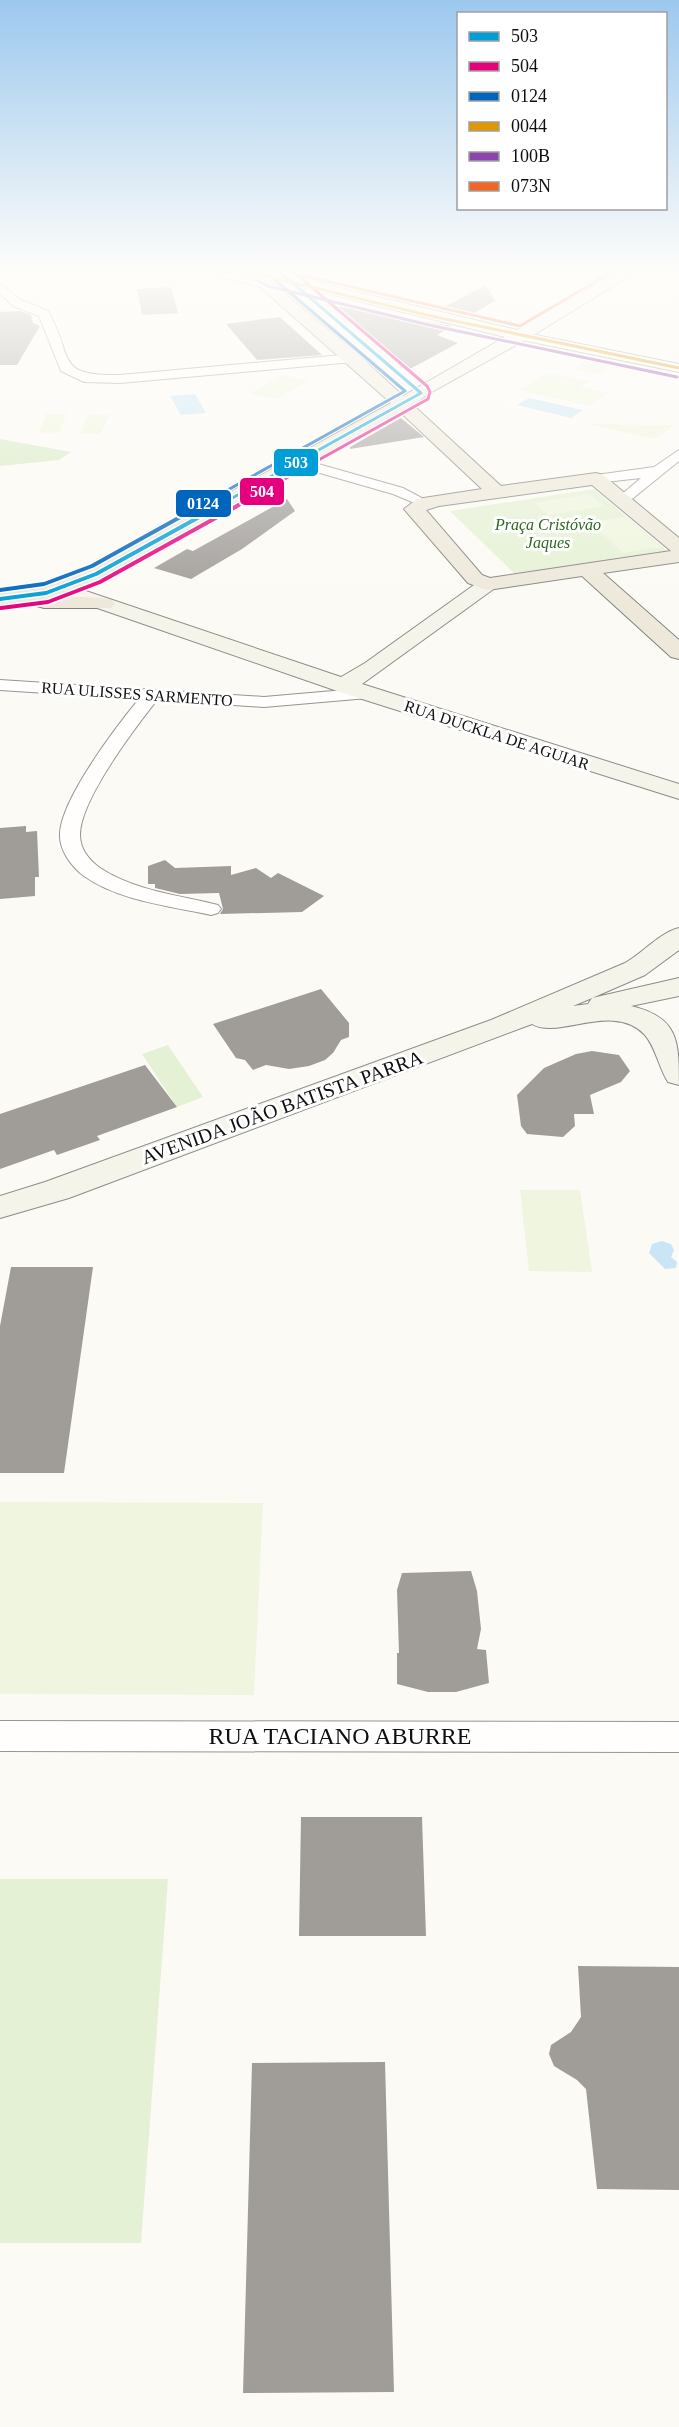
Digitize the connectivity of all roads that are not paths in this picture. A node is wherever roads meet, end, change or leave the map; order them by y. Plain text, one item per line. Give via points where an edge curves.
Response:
1 (383, 385) edge
2 (413, 385) edge
3 (420, 385) edge
4 (422, 385) edge
5 (416, 388) junction
6 (397, 398) junction
7 (440, 410) dead end
8 (679, 454) edge
9 (297, 462) junction
10 (658, 471) junction
11 (508, 472) dead end
12 (596, 479) junction
13 (524, 488) junction
14 (495, 491) junction
15 (622, 500) junction
16 (424, 503) junction
17 (679, 548) edge
18 (679, 556) edge
19 (612, 567) junction
20 (68, 568) junction
21 (588, 570) junction
22 (489, 584) junction
23 (0, 586) edge
24 (61, 589) junction
25 (0, 601) edge
26 (104, 604) junction
27 (679, 626) edge
28 (679, 652) edge
29 (335, 682) junction
30 (0, 685) edge
31 (368, 693) junction
32 (152, 695) junction
33 (273, 702) junction
34 (679, 792) edge
35 (211, 909) dead end
36 (679, 936) edge
37 (679, 987) edge
38 (506, 1024) junction
39 (679, 1075) edge
40 (57, 1190) junction
41 (0, 1207) edge
42 (0, 1220) edge
43 (0, 1736) edge
44 (679, 1737) edge

1 - 6 main road
2 - 5 main road
3 - 5 main road
4 - 5 main road
5 - 6 main road
5 - 7 main road
6 - 9 main road
6 - 14 main road
6 - 20 main road
8 - 10 street
9 - 16 street via 398,491
9 - 24 main road via 96,574
10 - 12 street
10 - 15 street
11 - 13 main road
12 - 13 main road
12 - 15 main road
13 - 14 main road
14 - 16 main road
15 - 17 main road
16 - 22 main road via 414,509 475,579
18 - 19 main road
19 - 21 main road
19 - 27 main road
20 - 23 main road via 40,580
20 - 24 main road via 55,579 55,587
21 - 22 main road
21 - 28 main road
22 - 29 main road via 373,668
24 - 25 main road
24 - 26 main road, RUA DUCKLA DE AGUIAR
25 - 26 main road
26 - 29 main road, RUA DUCKLA DE AGUIAR
29 - 31 main road, RUA DUCKLA DE AGUIAR
29 - 33 street, RUA ULISSES SARMENTO
30 - 32 street, RUA ULISSES SARMENTO
31 - 33 street, RUA ULISSES SARMENTO
31 - 34 main road, RUA DUCKLA DE AGUIAR
32 - 33 street, RUA ULISSES SARMENTO
32 - 35 street via 100,766 75,811 69,830 72,847 80,861 103,879
36 - 38 main road, AVENIDA JOÃO BATISTA PARRA via 635,969
37 - 38 main road, AVENIDA JOÃO BATISTA PARRA
38 - 39 main road via 576,1014 634,1015 655,1028
38 - 40 main road, AVENIDA JOÃO BATISTA PARRA
40 - 41 main road, AVENIDA JOÃO BATISTA PARRA
40 - 42 main road, AVENIDA JOÃO BATISTA PARRA
43 - 44 street, RUA TACIANO ABURRE

